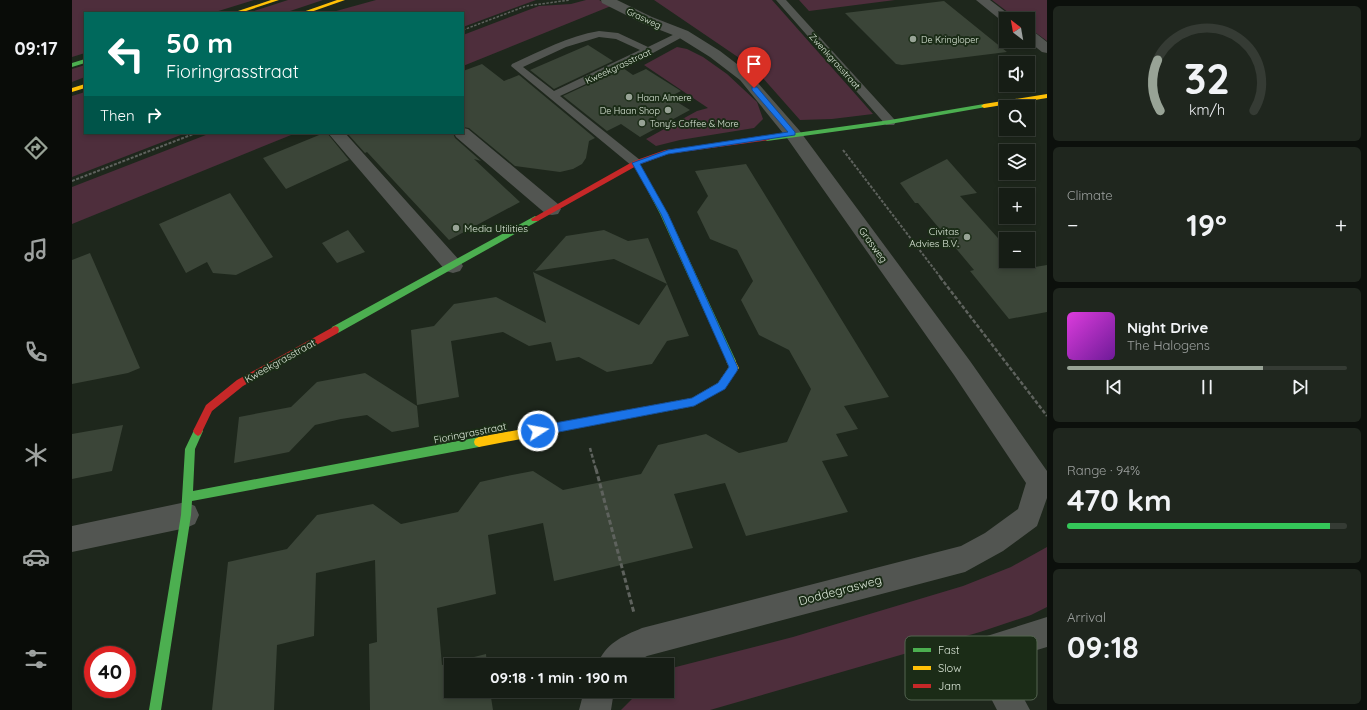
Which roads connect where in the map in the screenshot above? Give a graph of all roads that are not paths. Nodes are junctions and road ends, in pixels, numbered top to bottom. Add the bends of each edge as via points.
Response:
1 (276, 0) edge
2 (342, 0) edge
3 (607, 0) edge
4 (781, 0) edge
5 (982, 0) edge
6 (652, 8) dead end
7 (238, 12) edge
8 (306, 12) edge
9 (999, 12) edge
10 (683, 34) junction
11 (1035, 40) edge
12 (1047, 49) edge
13 (649, 51) junction
14 (84, 61) edge
15 (72, 65) edge
16 (84, 86) edge
17 (72, 90) edge
18 (552, 96) junction
19 (1047, 96) edge
20 (890, 122) junction
21 (337, 134) edge
22 (463, 134) edge
23 (793, 134) junction
24 (636, 163) junction
25 (552, 209) junction
26 (453, 266) junction
27 (1043, 483) edge
28 (186, 506) junction
29 (72, 539) edge
30 (1047, 632) edge
31 (1034, 636) edge
32 (618, 658) edge
33 (598, 698) edge
34 (1008, 700) edge
35 (155, 710) edge
36 (595, 710) edge
37 (1014, 710) edge

1 - 7 main road
2 - 8 main road
3 - 10 street, Grasweg
4 - 20 lane, Zwenkgrasstraat
5 - 9 street
6 - 10 street, Grasweg
10 - 13 lane, Kweekgrasstraat
10 - 23 street, Grasweg via 745,77
11 - 12 street
13 - 18 lane, Kweekgrasstraat
13 - 18 lane via 609,34 591,34 516,66
14 - 15 main road
16 - 17 main road
18 - 24 lane
19 - 20 main road
20 - 23 main road
21 - 26 street
22 - 25 street
23 - 24 main road, Kweekgrasstraat via 668,152
23 - 27 street, Grasweg
24 - 25 main road, Kweekgrasstraat
24 - 28 main road, Fioringrasstraat via 664,214 734,368 721,386 694,402 583,422
25 - 26 main road, Kweekgrasstraat
26 - 28 main road, Kweekgrasstraat via 240,383 209,408 190,449
27 - 32 street, Doddegrasweg via 1028,517 994,542 965,558 642,643
28 - 29 street
28 - 35 main road, Kweekgrasstraat
30 - 31 street
33 - 36 street
34 - 37 street

